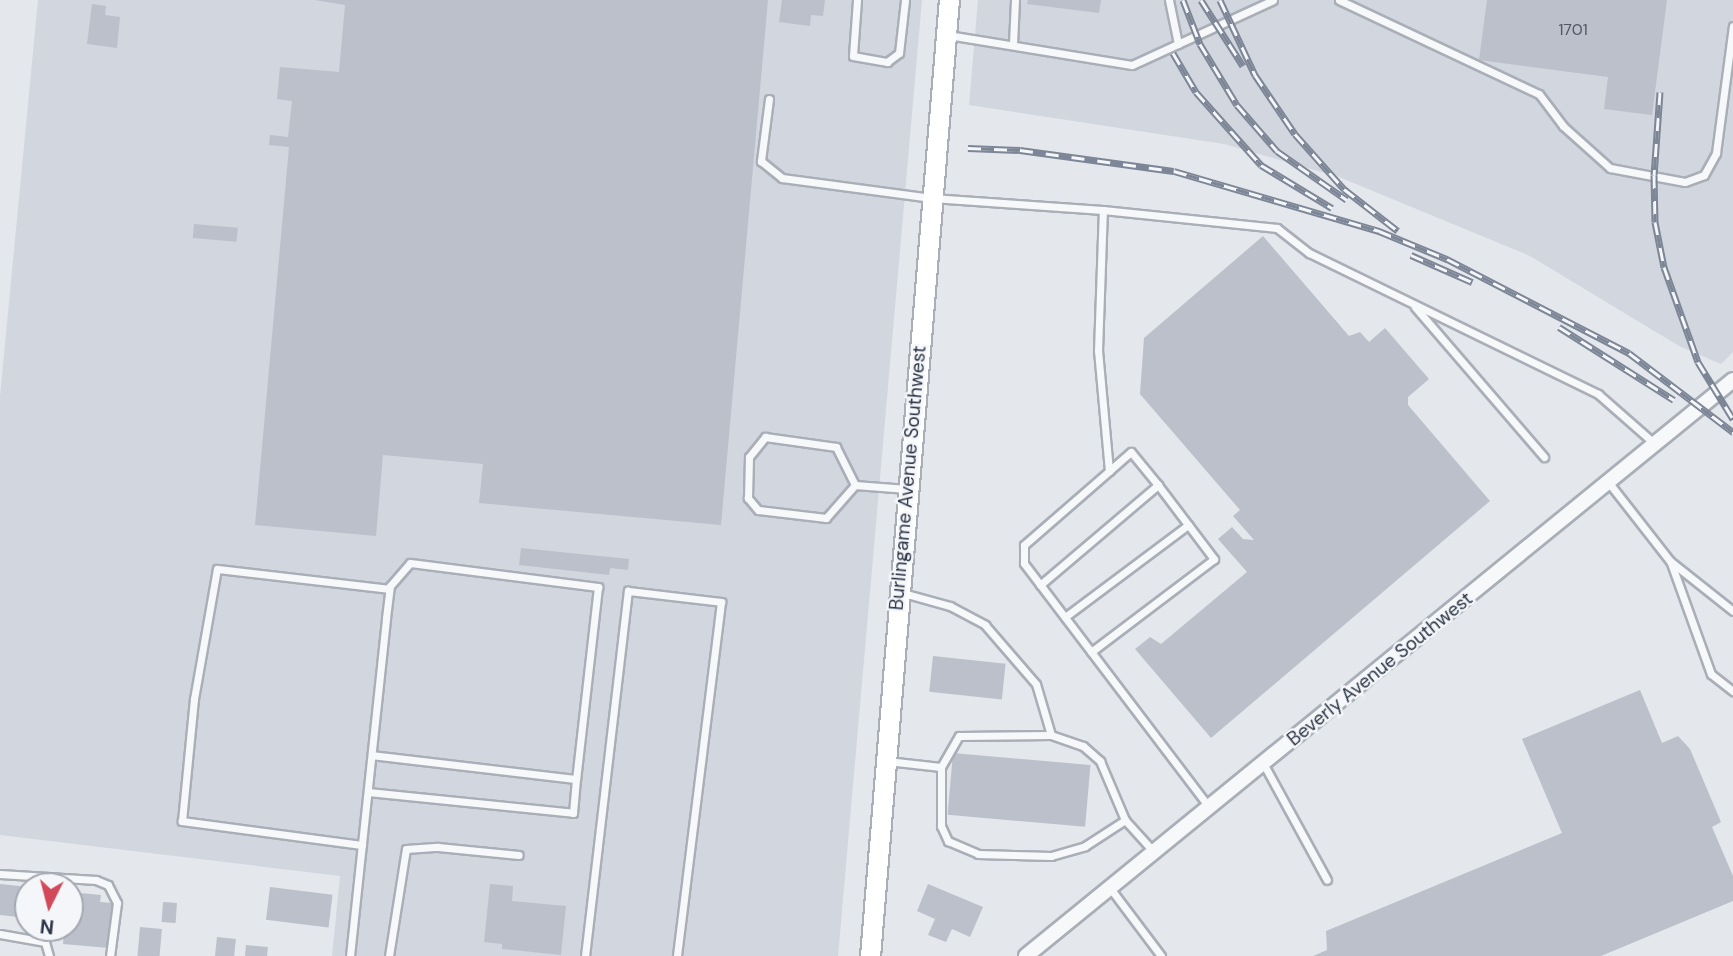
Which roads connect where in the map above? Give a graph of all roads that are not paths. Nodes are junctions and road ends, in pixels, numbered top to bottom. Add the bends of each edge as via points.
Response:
1 (856, 0) edge
2 (905, 0) edge
3 (949, 0) edge
4 (1015, 0) edge
5 (1169, 0) edge
6 (1273, 0) edge
7 (1339, 0) edge
8 (1733, 26) edge
9 (946, 34) junction
10 (1013, 44) junction
11 (1178, 44) junction
12 (769, 99) dead end
13 (932, 198) junction
14 (1102, 210) junction
15 (1413, 304) junction
16 (1733, 380) edge
17 (1656, 445) junction
18 (1544, 457) dead end
19 (1110, 471) junction
20 (1609, 483) junction
21 (855, 485) junction
22 (1158, 485) junction
23 (907, 489) junction
24 (1188, 525) junction
25 (1670, 561) junction
26 (1040, 585) junction
27 (389, 589) junction
28 (898, 592) junction
29 (1733, 611) edge
30 (1065, 617) junction
31 (1091, 652) junction
32 (1733, 691) edge
33 (1051, 735) junction
34 (372, 755) junction
35 (886, 760) junction
36 (1263, 763) junction
37 (941, 768) junction
38 (576, 779) junction
39 (368, 792) junction
40 (1209, 807) junction
41 (1125, 820) junction
42 (362, 845) junction
43 (1154, 852) junction
44 (519, 855) dead end
45 (0, 874) edge
46 (1327, 880) dead end
47 (1110, 888) junction
48 (0, 934) edge
49 (868, 954) edge
50 (49, 956) edge
51 (110, 956) edge
52 (351, 956) edge
53 (389, 956) edge
54 (585, 956) edge
55 (677, 956) edge
56 (1026, 956) edge
57 (1161, 956) edge

1 - 2 lane via 853,56 887,62 899,53
3 - 9 street, Burlingame Avenue Southwest
4 - 10 lane
5 - 11 lane
6 - 11 lane
7 - 8 lane via 1539,94 1563,126 1610,168 1685,182 1704,175 1716,153
9 - 10 lane
9 - 13 street, Burlingame Avenue Southwest
10 - 11 lane via 1132,65
12 - 13 lane via 761,160 782,178
13 - 14 lane
13 - 23 street, Burlingame Avenue Southwest
14 - 15 lane via 1277,228 1309,253
14 - 19 lane via 1098,351
15 - 17 lane via 1598,394
15 - 18 lane
16 - 17 street, Beverly Avenue Southwest
17 - 20 street, Beverly Avenue Southwest
19 - 22 lane via 1131,452
19 - 26 lane via 1024,545 1024,563
20 - 25 lane
20 - 36 street, Beverly Avenue Southwest
21 - 21 lane via 836,447 765,437 749,457 748,498 758,510 826,518
21 - 23 lane
22 - 24 lane
22 - 26 lane
23 - 28 street, Burlingame Avenue Southwest
24 - 30 lane
24 - 31 lane via 1214,559
25 - 29 lane
25 - 32 lane via 1711,674
26 - 30 lane
27 - 34 lane
27 - 38 lane via 410,564 598,587
27 - 42 lane via 216,569 194,699 182,821
28 - 33 lane via 950,606 985,625 1036,684
28 - 35 street, Burlingame Avenue Southwest
30 - 31 lane
31 - 40 lane
33 - 37 lane via 959,736
33 - 41 lane via 1083,746 1100,761
34 - 38 lane
34 - 39 lane
35 - 37 lane
35 - 49 street, Burlingame Avenue Southwest
36 - 40 street, Beverly Avenue Southwest
36 - 46 lane
37 - 41 lane via 941,825 948,841 978,853 1051,856 1085,846
38 - 39 lane via 572,813
39 - 42 lane
40 - 43 street, Beverly Avenue Southwest
41 - 43 lane
42 - 52 lane
43 - 47 street, Beverly Avenue Southwest
44 - 53 lane via 438,847 406,849
45 - 51 lane via 96,880 108,885 117,903
47 - 56 street, Beverly Avenue Southwest
47 - 57 lane
48 - 50 lane via 46,942
54 - 55 lane via 628,591 722,602

